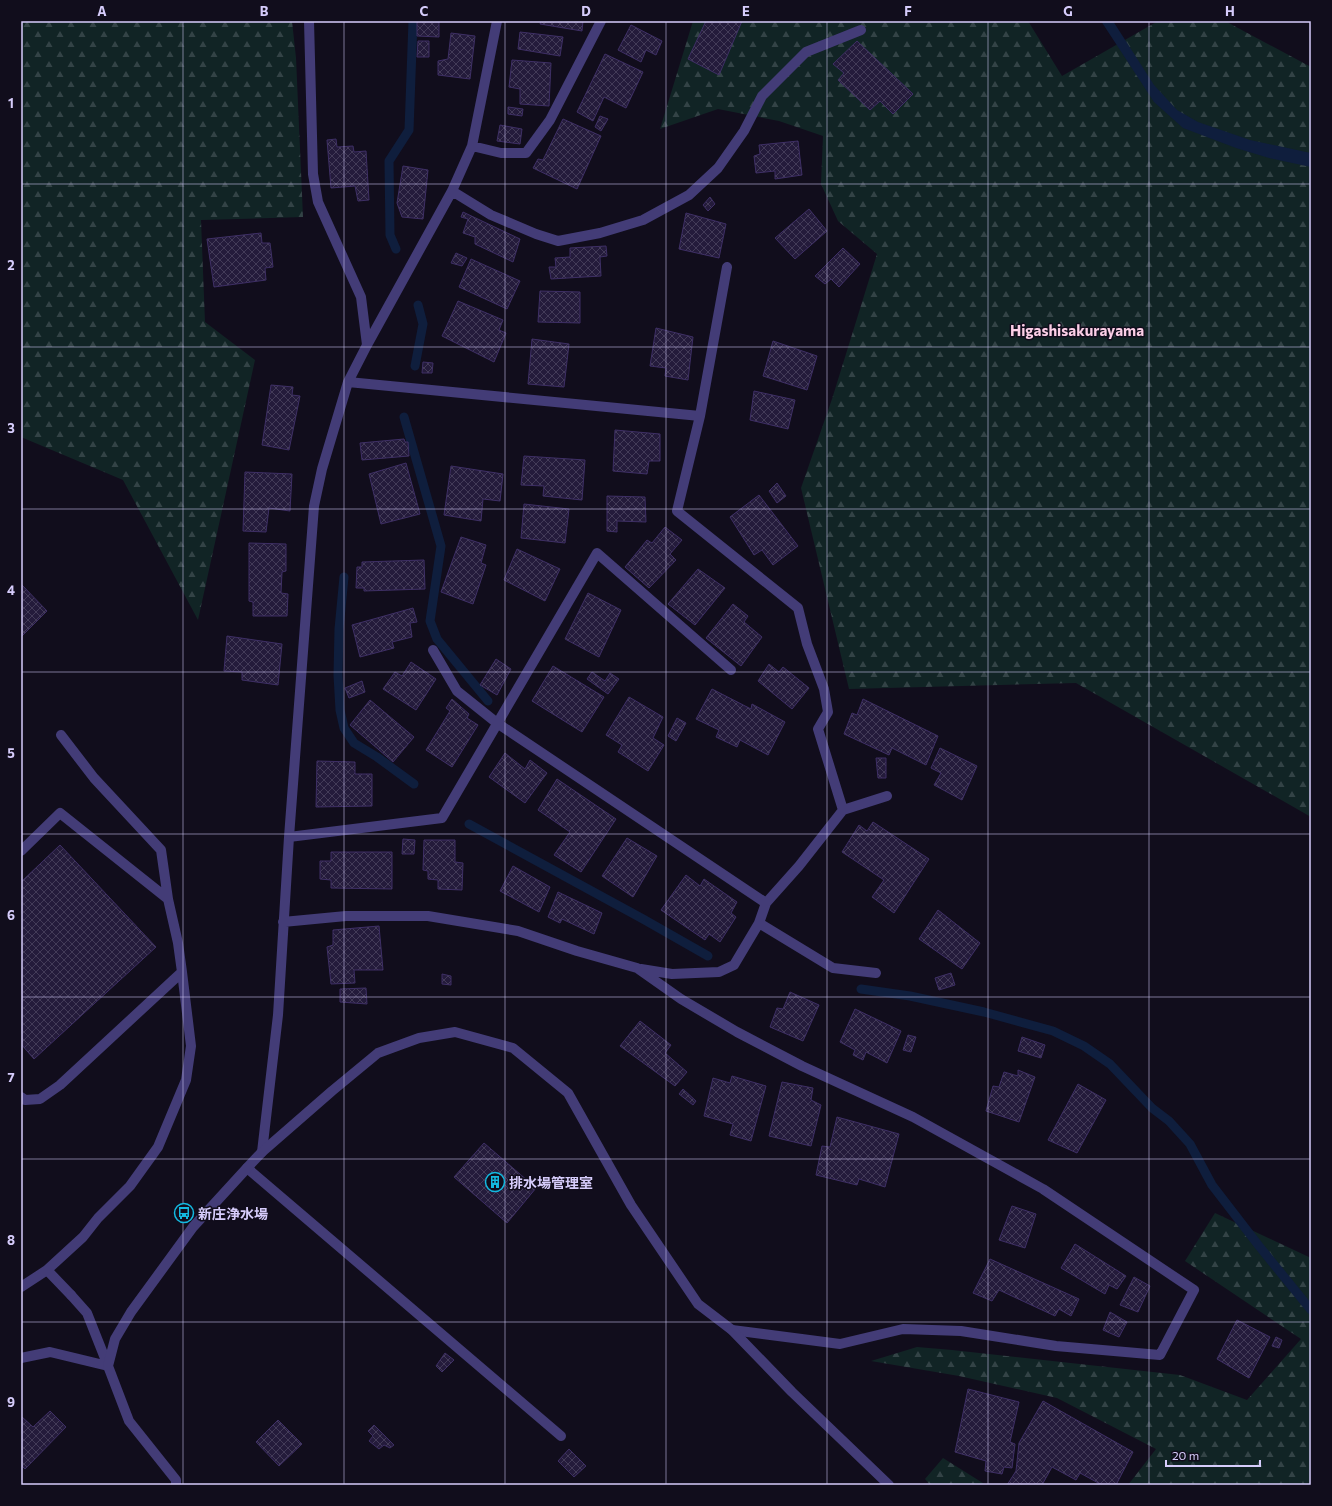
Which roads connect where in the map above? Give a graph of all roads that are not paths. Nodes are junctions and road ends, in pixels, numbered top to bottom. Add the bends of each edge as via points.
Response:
1 (309, 21) edge
2 (497, 21) edge
3 (600, 21) edge
4 (861, 30) dead end
5 (472, 146) junction
6 (452, 191) junction
7 (727, 267) dead end
8 (366, 345) junction
9 (348, 382) junction
10 (700, 416) junction
11 (433, 650) dead end
12 (731, 670) dead end
13 (497, 723) junction
14 (61, 735) dead end
15 (887, 796) dead end
16 (843, 810) junction
17 (289, 837) junction
18 (21, 850) edge
19 (168, 899) junction
20 (766, 903) junction
21 (283, 922) junction
22 (759, 923) junction
23 (637, 968) junction
24 (182, 972) junction
25 (876, 973) dead end
26 (21, 1097) edge
27 (262, 1152) junction
28 (247, 1168) junction
29 (47, 1270) junction
30 (21, 1287) edge
31 (732, 1330) junction
32 (21, 1358) edge
33 (108, 1366) junction
34 (562, 1436) dead end
35 (176, 1485) edge
36 (889, 1485) edge

1 - 8 street via 313,174 318,202 361,297
2 - 5 street
3 - 5 street via 550,120 526,153 501,153
4 - 6 street via 806,52 762,96 744,132 718,168 689,195 643,220 600,233 558,241 491,215
5 - 6 street
6 - 8 street
7 - 10 street
8 - 9 street
9 - 10 street
9 - 17 street via 322,469 314,506
10 - 16 street via 677,511 798,608 806,644 824,689 828,712 818,729
11 - 13 street via 457,691
12 - 13 street via 597,553
13 - 17 street via 442,818
13 - 20 street
14 - 19 street via 94,778 161,850
15 - 16 street
16 - 20 street
17 - 21 street
18 - 19 street via 60,813
19 - 24 street
20 - 22 street
21 - 23 street via 346,916 428,916 518,931
21 - 27 street via 278,1015
22 - 23 street via 734,965 719,972 672,974
22 - 25 street via 833,968
23 - 31 street via 737,1032 802,1066 914,1117 1043,1189 1194,1290 1160,1355 1056,1346 961,1331 903,1329 840,1344
24 - 26 street via 60,1085 40,1099 25,1100
24 - 29 street via 191,1046 186,1080 158,1147 130,1186 83,1237
27 - 28 street
27 - 31 street via 378,1053 419,1038 455,1032 513,1048 568,1093 631,1205 698,1304
28 - 33 street via 193,1227 131,1312 115,1339
28 - 34 street
29 - 30 street
29 - 33 street via 87,1313
31 - 36 street
32 - 33 street via 50,1352
33 - 35 street via 129,1421 176,1480

